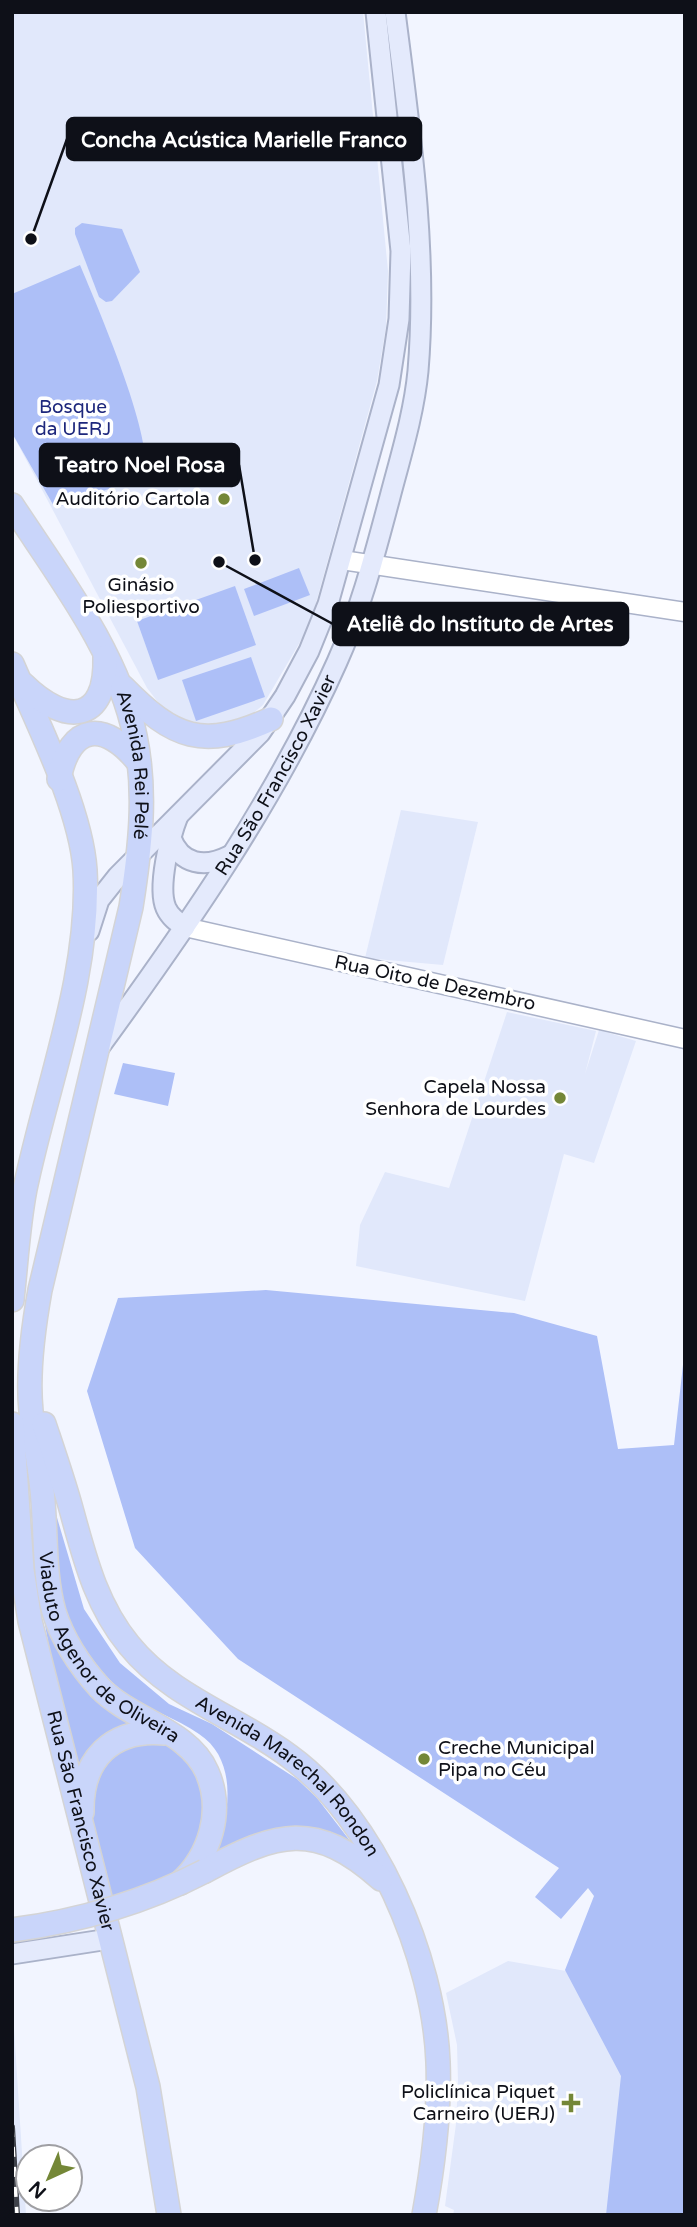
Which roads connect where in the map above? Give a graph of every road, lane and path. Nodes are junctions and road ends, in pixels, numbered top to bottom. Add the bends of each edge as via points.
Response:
1 (376, 12) edge
2 (395, 12) edge
3 (12, 505) edge
4 (342, 560) junction
5 (373, 566) junction
6 (685, 612) edge
7 (105, 655) junction
8 (16, 672) edge
9 (118, 681) junction
10 (271, 719) junction
11 (139, 763) junction
12 (60, 779) junction
13 (180, 811) junction
14 (171, 838) junction
15 (140, 851) junction
16 (229, 856) junction
17 (185, 927) junction
18 (76, 974) junction
19 (685, 1039) edge
20 (97, 1050) junction
21 (12, 1300) edge
22 (32, 1380) junction
23 (12, 1423) edge
24 (168, 1734) junction
25 (83, 1835) junction
26 (391, 1888) junction
27 (12, 1933) edge
28 (109, 1939) junction
29 (12, 1954) edge
30 (169, 2215) edge
31 (424, 2215) edge

1 - 4 main road, Rua São Francisco Xavier via 401,251 399,319 389,385
2 - 5 main road, Rua São Francisco Xavier via 422,295 410,422
3 - 7 main road, Avenida Rei Pelé
4 - 5 street
4 - 10 main road, Rua São Francisco Xavier via 316,636
5 - 6 street
5 - 16 main road, Rua São Francisco Xavier via 338,661 312,714 278,780
7 - 8 main road via 103,686 97,699 81,711 58,711
7 - 9 main road, Avenida Rei Pelé
8 - 12 main road
9 - 10 main road via 162,723 191,736 227,736
9 - 11 main road, Avenida Rei Pelé
10 - 13 main road, Rua São Francisco Xavier
11 - 12 main road via 117,739 107,734 89,735 67,754
11 - 15 main road, Avenida Rei Pelé
12 - 18 main road via 85,870
13 - 14 main road
13 - 15 main road, Rua São Francisco Xavier
14 - 16 main road via 175,849 198,863
14 - 17 main road via 164,900 170,914
15 - 18 main road, Rua São Francisco Xavier via 99,900
15 - 20 main road, Avenida Rei Pelé
16 - 17 main road, Rua São Francisco Xavier
17 - 19 street, Rua Oito de Dezembro
17 - 20 main road, Rua São Francisco Xavier
18 - 21 main road, Rua São Francisco Xavier via 24,1191
20 - 22 main road, Rua São Francisco Xavier via 40,1290
22 - 24 main road, Viaduto Agenor de Oliveira via 31,1412 49,1589 63,1634 103,1691
22 - 26 main road, Avenida Marechal Rondon via 92,1585 110,1621 149,1668 170,1685 289,1755 328,1789 358,1825
23 - 25 main road, Rua São Francisco Xavier via 30,1621
24 - 25 main road via 132,1734 97,1756 85,1784
24 - 27 main road, Viaduto Agenor de Oliveira, bridge via 186,1745 206,1770 212,1786 213,1825 201,1858 187,1876 144,1903 71,1925
25 - 28 main road, Rua São Francisco Xavier
26 - 27 main road, Viaduto Agenor de Oliveira, bridge via 362,1862 323,1842 282,1837 258,1843 159,1895 66,1923
26 - 31 main road, Avenida Marechal Rondon via 421,1968 433,2013 438,2062
28 - 29 main road
28 - 30 main road, Rua São Francisco Xavier via 148,2087

